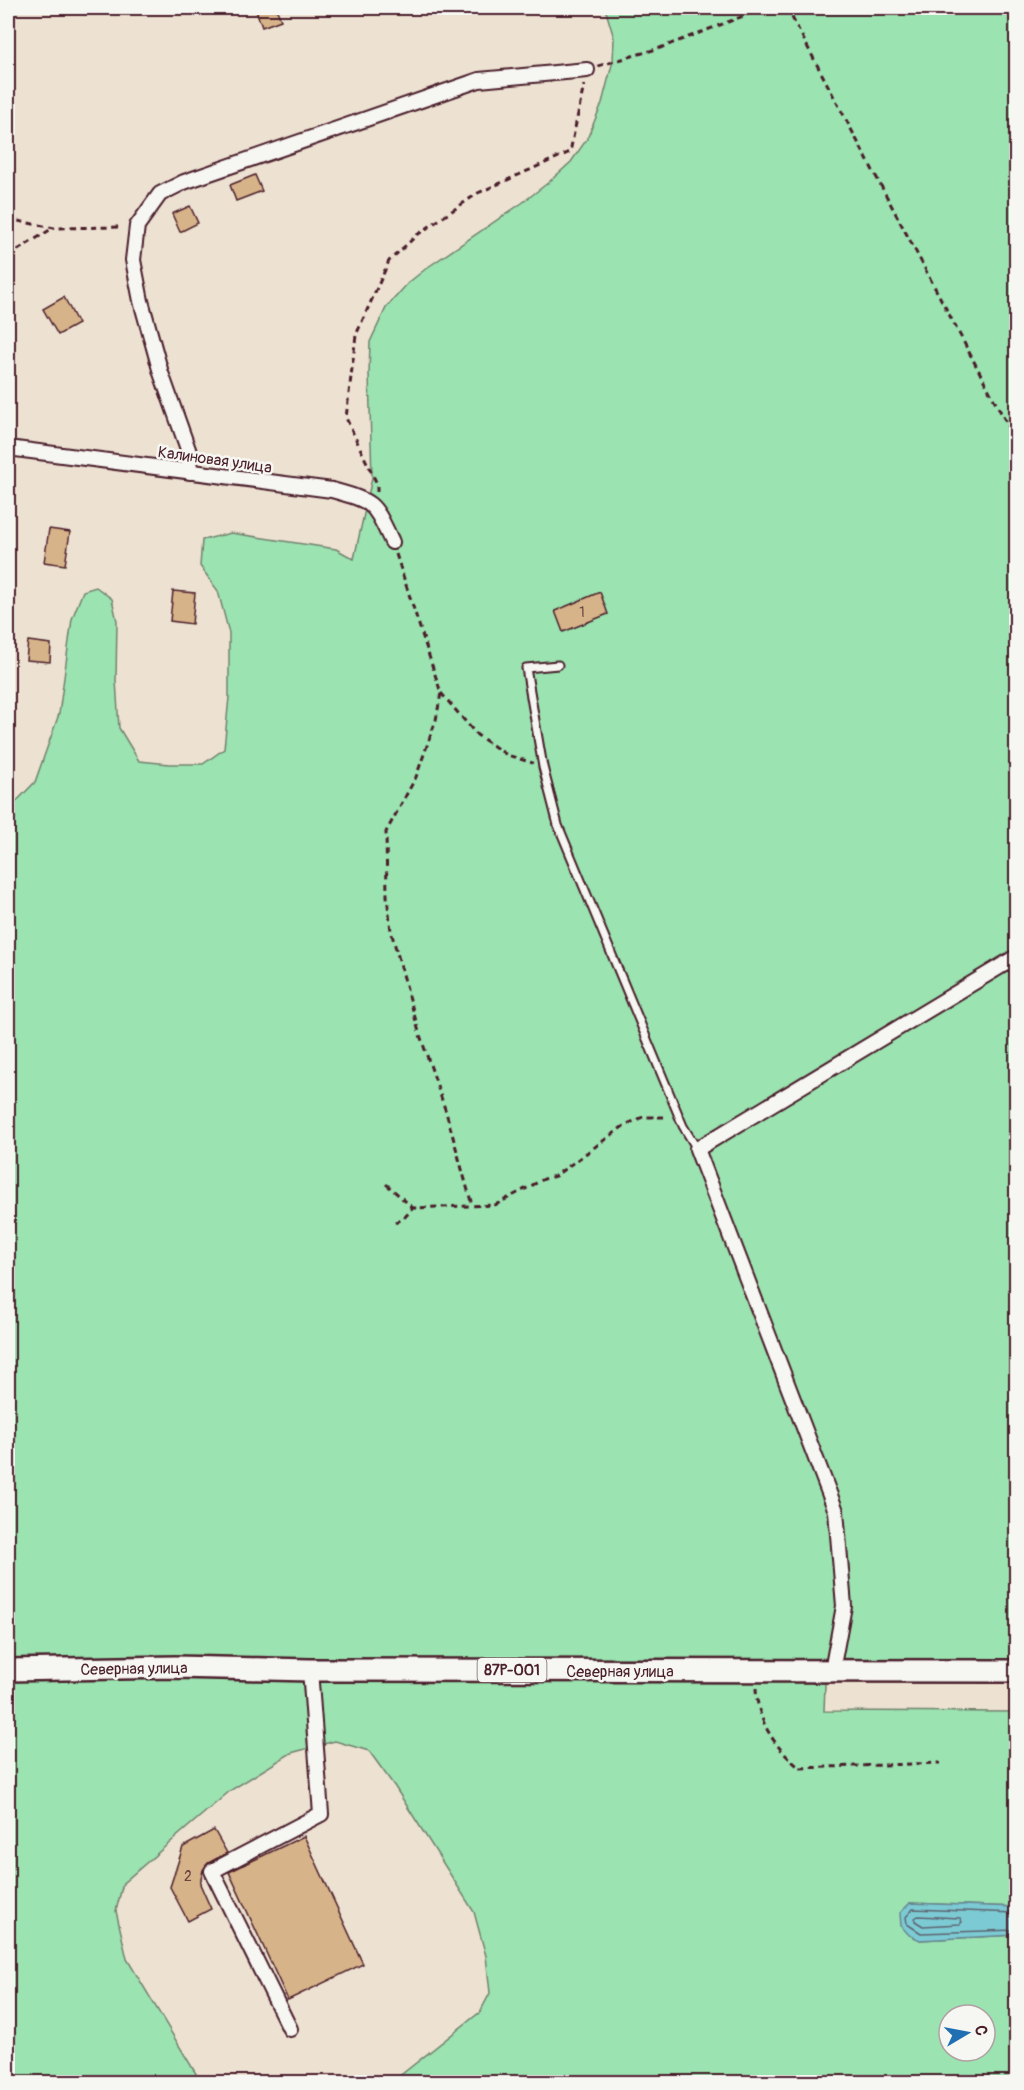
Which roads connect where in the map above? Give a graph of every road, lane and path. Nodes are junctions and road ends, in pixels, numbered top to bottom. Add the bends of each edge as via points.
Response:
1 (758, 8) edge
2 (787, 8) edge
3 (587, 70) junction
4 (8, 219) edge
5 (137, 226) junction
6 (54, 228) junction
7 (8, 254) edge
8 (1017, 441) edge
9 (8, 448) edge
10 (190, 472) junction
11 (378, 512) junction
12 (392, 542) joint
13 (558, 665) dead end
14 (441, 693) junction
15 (518, 758) dead end
16 (1017, 957) edge
17 (680, 1116) junction
18 (697, 1149) junction
19 (386, 1184) dead end
20 (472, 1206) junction
21 (413, 1208) junction
22 (395, 1223) dead end
23 (8, 1670) edge
24 (310, 1670) junction
25 (755, 1671) junction
26 (832, 1671) junction
27 (1017, 1671) edge
28 (940, 1763) dead end
29 (290, 2029) dead end

1 - 3 path via 660,48
2 - 8 path
3 - 5 street via 479,80 206,174 160,194
3 - 11 path via 570,152 478,193 417,235 389,261 356,335 346,418 377,484
4 - 6 path
5 - 6 path
5 - 10 street via 133,260 141,301 189,452
6 - 7 path
9 - 10 street, Калиновая улица
10 - 11 street, Калиновая улица via 332,489 366,500
11 - 12 street
12 - 14 path
13 - 17 lane via 526,668 543,767 558,825
14 - 15 path via 477,735
14 - 20 path via 416,777 386,832 387,896 391,931
16 - 18 street
17 - 18 lane
17 - 20 path via 644,1117 625,1125 555,1176 495,1205
18 - 26 street via 836,1511 844,1606
19 - 21 path
20 - 21 path
21 - 22 path
23 - 24 main road, Северная улица / 87Р-001
24 - 25 main road, Северная улица / 87Р-001
24 - 29 street via 321,1814 212,1871
25 - 26 main road, Северная улица / 87Р-001
25 - 28 path via 757,1705 767,1729 783,1755 800,1768
26 - 27 main road, Северная улица / 87Р-001

